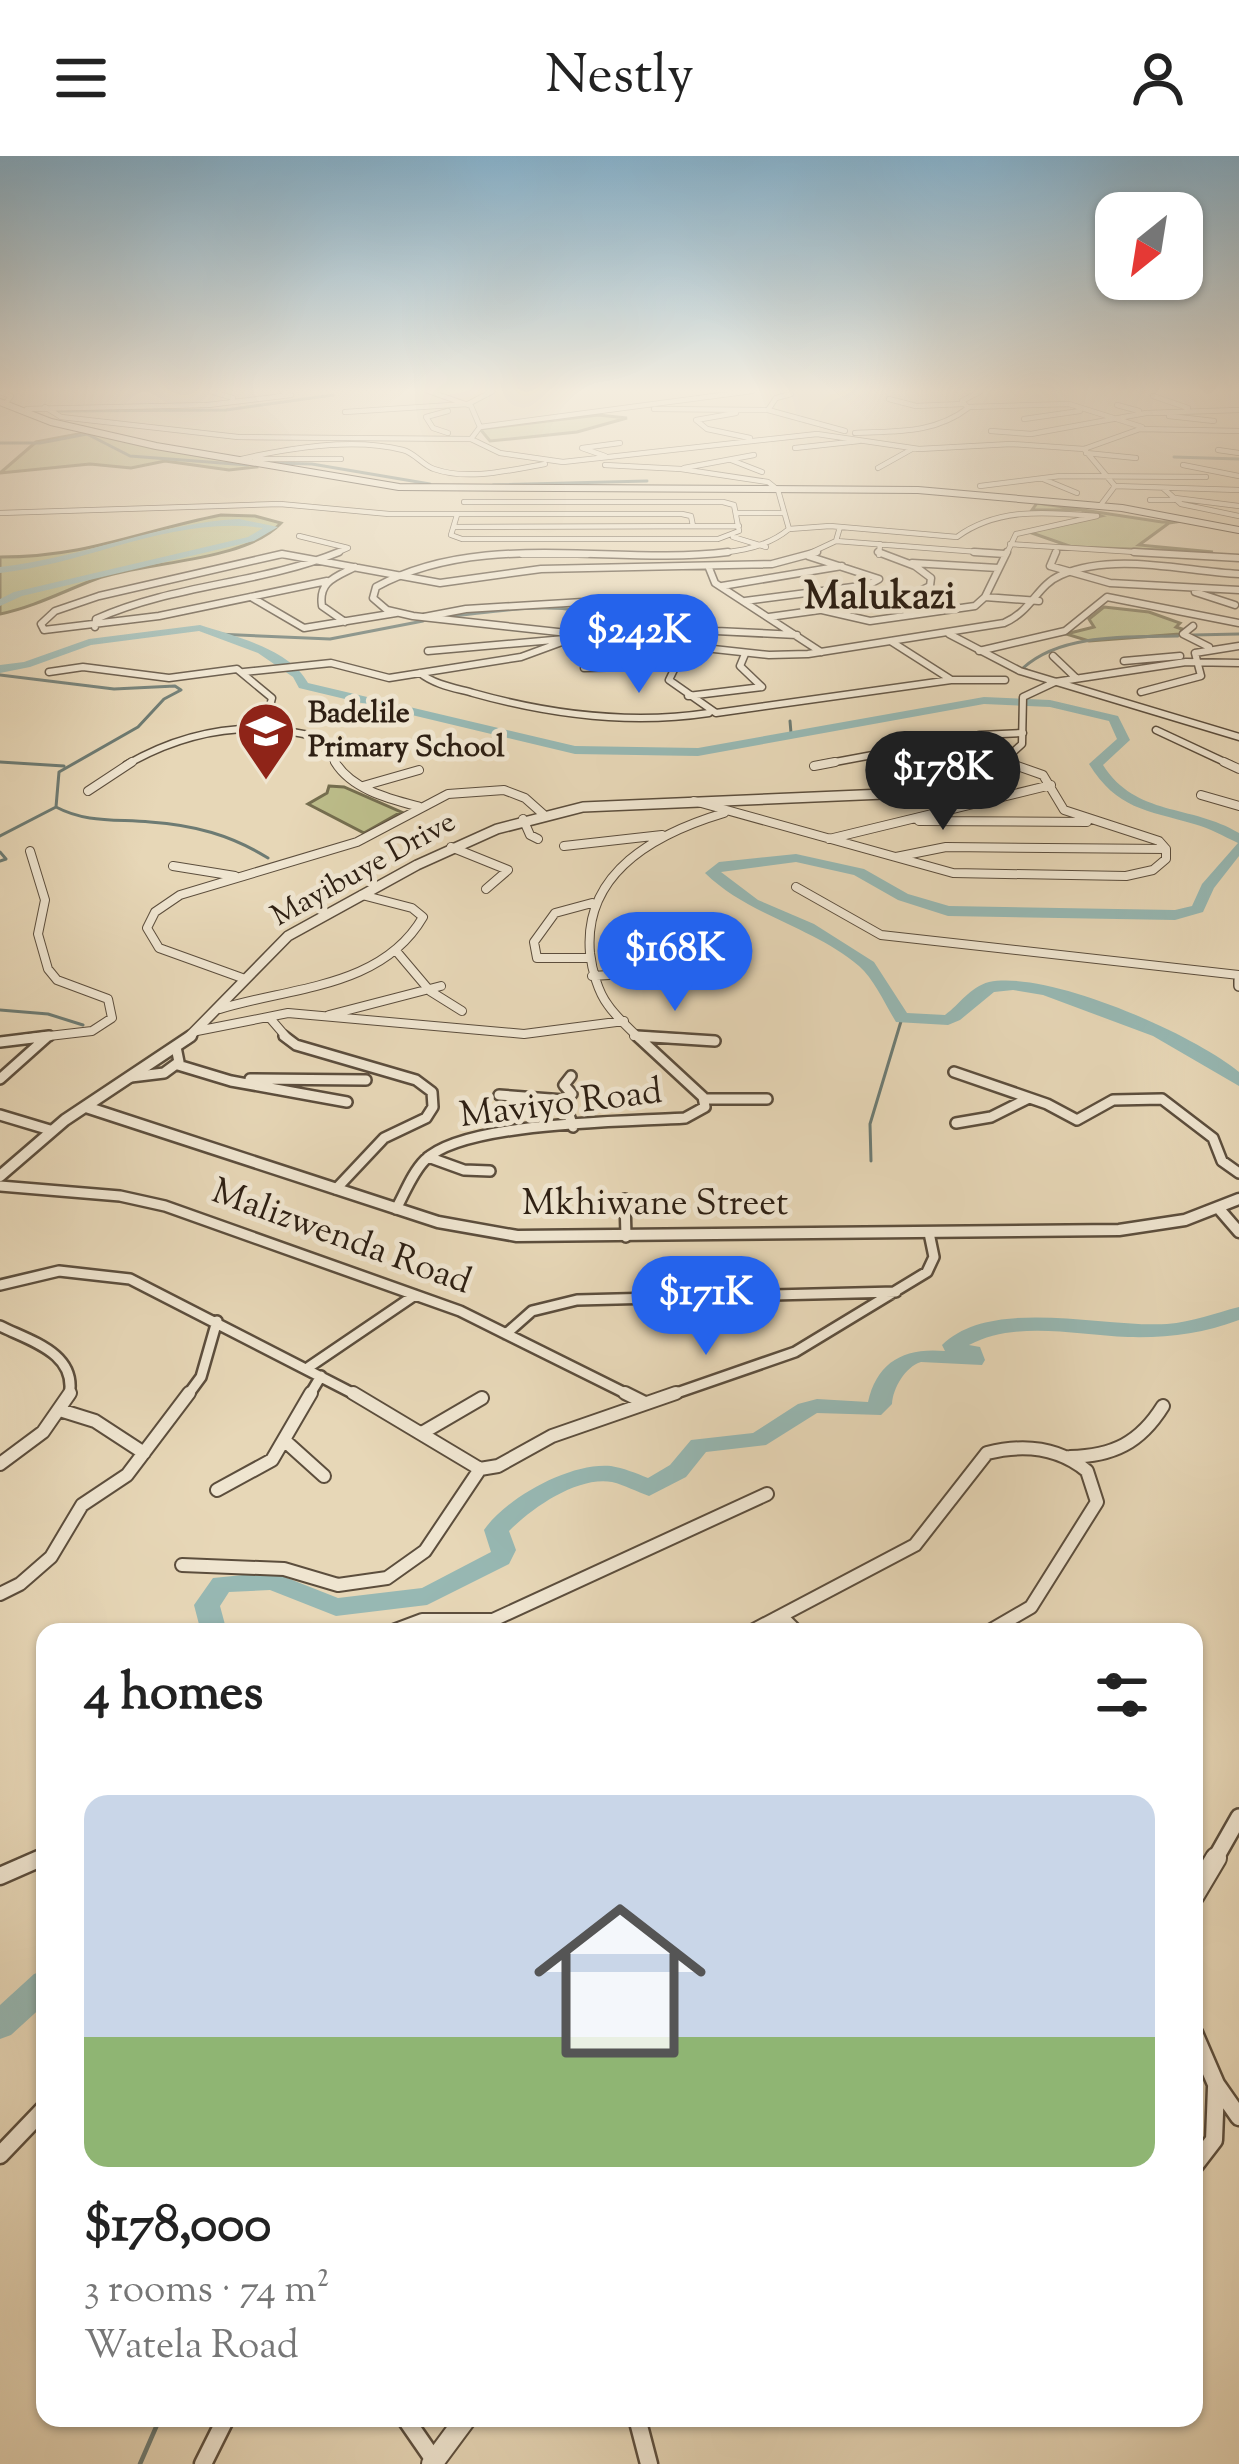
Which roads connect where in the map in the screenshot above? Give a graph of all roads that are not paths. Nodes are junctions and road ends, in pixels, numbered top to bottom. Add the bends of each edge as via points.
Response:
1 (780, 499) edge
2 (1017, 499) edge
3 (1105, 499) edge
4 (1173, 499) junction
5 (1150, 500) dead end
6 (464, 502) dead end
7 (573, 502) junction
8 (1100, 506) junction
9 (1239, 510) edge
10 (0, 513) edge
11 (736, 513) junction
12 (784, 513) junction
13 (573, 514) junction
14 (458, 515) junction
15 (693, 526) junction
16 (739, 526) junction
17 (454, 527) junction
18 (840, 527) junction
19 (789, 529) junction
20 (1239, 530) edge
21 (299, 536) dead end
22 (730, 536) junction
23 (609, 539) junction
24 (836, 541) junction
25 (880, 544) junction
26 (1010, 544) junction
27 (766, 547) junction
28 (1058, 548) junction
29 (609, 553) junction
30 (658, 553) junction
31 (1005, 554) junction
32 (808, 556) junction
33 (322, 558) junction
34 (1239, 558) edge
35 (908, 563) junction
36 (844, 566) junction
37 (356, 567) junction
38 (541, 568) junction
39 (660, 568) junction
40 (709, 568) junction
41 (998, 568) junction
42 (1065, 574) junction
43 (1239, 574) edge
44 (396, 576) junction
45 (541, 579) dead end
46 (327, 581) junction
47 (722, 586) junction
48 (1180, 586) junction
49 (1239, 590) edge
50 (544, 594) dead end
51 (985, 596) junction
52 (251, 597) junction
53 (610, 599) junction
54 (1039, 601) junction
55 (745, 602) junction
56 (543, 604) junction
57 (1235, 604) dead end
58 (202, 607) junction
59 (822, 610) junction
60 (396, 613) junction
61 (424, 617) junction
62 (770, 617) junction
63 (218, 621) dead end
64 (345, 622) junction
65 (1239, 623) edge
66 (95, 626) junction
67 (1193, 626) dead end
68 (949, 634) junction
69 (797, 635) junction
70 (580, 637) junction
71 (892, 642) junction
72 (650, 644) junction
73 (1239, 646) edge
74 (685, 647) junction
75 (1212, 649) junction
76 (428, 651) dead end
77 (979, 651) junction
78 (821, 652) junction
79 (745, 654) junction
80 (1053, 656) dead end
81 (1194, 658) junction
82 (1124, 661) dead end
83 (1239, 663) edge
84 (675, 666) junction
85 (584, 668) dead end
86 (49, 672) dead end
87 (244, 672) junction
88 (420, 673) junction
89 (1076, 678) junction
90 (951, 680) junction
91 (1005, 680) dead end
92 (1055, 682) junction
93 (1141, 692) dead end
94 (686, 696) junction
95 (716, 713) junction
96 (265, 726) junction
97 (1156, 730) dead end
98 (1024, 733) junction
99 (1239, 737) edge
100 (1006, 762) junction
101 (814, 766) dead end
102 (1239, 769) edge
103 (419, 770) dead end
104 (1051, 785) junction
105 (363, 786) junction
106 (88, 790) dead end
107 (1201, 795) dead end
108 (694, 801) junction
109 (1239, 806) edge
110 (420, 807) junction
111 (724, 813) junction
112 (544, 814) junction
113 (523, 819) junction
114 (904, 820) junction
115 (1104, 822) junction
116 (664, 835) junction
117 (538, 839) dead end
118 (826, 840) junction
119 (448, 846) junction
120 (564, 846) dead end
121 (1166, 849) junction
122 (30, 851) dead end
123 (893, 858) junction
124 (173, 866) dead end
125 (238, 877) junction
126 (796, 887) dead end
127 (486, 889) dead end
128 (362, 895) junction
129 (592, 903) junction
130 (397, 952) junction
131 (590, 958) junction
132 (678, 971) dead end
133 (592, 976) junction
134 (1239, 978) edge
135 (245, 980) junction
136 (441, 986) dead end
137 (430, 991) junction
138 (220, 1009) junction
139 (462, 1010) dead end
140 (326, 1016) junction
141 (269, 1017) junction
142 (624, 1021) junction
143 (197, 1031) junction
144 (47, 1036) junction
145 (634, 1036) junction
146 (715, 1041) dead end
147 (0, 1042) edge
148 (176, 1047) junction
149 (178, 1065) junction
150 (954, 1072) dead end
151 (131, 1076) junction
152 (572, 1076) dead end
153 (0, 1079) edge
154 (366, 1080) dead end
155 (242, 1083) junction
156 (499, 1095) dead end
157 (1029, 1098) junction
158 (705, 1099) junction
159 (767, 1099) dead end
160 (564, 1100) junction
161 (346, 1102) dead end
162 (86, 1106) junction
163 (0, 1115) edge
164 (956, 1123) dead end
165 (573, 1127) junction
166 (50, 1130) junction
167 (428, 1156) junction
168 (490, 1171) dead end
169 (1239, 1173) edge
170 (0, 1175) edge
171 (0, 1186) edge
172 (336, 1189) junction
173 (625, 1199) dead end
174 (1239, 1199) edge
175 (396, 1209) junction
176 (1220, 1210) junction
177 (1239, 1232) edge
178 (929, 1233) junction
179 (626, 1237) junction
180 (0, 1286) edge
181 (899, 1292) junction
182 (416, 1294) junction
183 (217, 1322) junction
184 (2, 1332) edge
185 (506, 1334) junction
186 (309, 1367) junction
187 (321, 1376) junction
188 (482, 1398) dead end
189 (645, 1403) junction
190 (1163, 1406) dead end
191 (63, 1411) junction
192 (422, 1433) junction
193 (284, 1440) junction
194 (1067, 1457) junction
195 (140, 1458) junction
196 (0, 1464) edge
197 (480, 1469) junction
198 (323, 1476) dead end
199 (217, 1490) dead end
200 (767, 1494) dead end
201 (182, 1565) dead end
202 (0, 1594) edge
203 (781, 1616) junction
204 (414, 1623) edge
205 (767, 1623) edge
206 (788, 1623) edge
207 (1003, 1623) edge
208 (1239, 1816) edge
209 (36, 1860) edge
210 (0, 1876) edge
211 (1203, 1879) edge
212 (1203, 2054) edge
213 (1216, 2084) junction
214 (1239, 2116) edge
215 (36, 2118) edge
216 (0, 2156) edge
217 (1203, 2156) edge
218 (222, 2427) edge
219 (411, 2427) edge
220 (459, 2427) edge
221 (639, 2427) edge
222 (433, 2462) edge
223 (203, 2464) edge
224 (649, 2464) edge

1 - 12 street
2 - 8 main road
3 - 8 street
4 - 5 street
4 - 9 street
4 - 9 street via 1220,513
6 - 7 street
7 - 11 street via 723,502
7 - 13 street
8 - 20 main road
10 - 14 street via 290,505
11 - 12 street
11 - 16 street
12 - 19 street
13 - 14 street
13 - 15 street via 682,514
14 - 17 street
15 - 16 street
15 - 17 street
16 - 22 street
17 - 23 street via 452,536 462,539
18 - 19 street
18 - 24 street
18 - 26 street via 957,537 979,521 1040,511 1097,515 1019,532
19 - 27 street
21 - 33 street via 347,547
22 - 23 street
22 - 27 street
23 - 29 street
24 - 25 street
24 - 32 street
25 - 31 street
25 - 35 street via 877,554
26 - 28 street
26 - 31 street
27 - 30 street
28 - 34 street
28 - 42 street via 1050,566
29 - 30 street
29 - 44 street via 518,555
30 - 39 street
31 - 41 street
32 - 36 street
32 - 40 street
33 - 37 street
33 - 66 street via 131,606
33 - 66 street via 277,554 99,596 46,616 42,629
35 - 41 street
35 - 59 street via 931,578 930,586
36 - 47 street
36 - 55 street via 879,579
37 - 44 street
37 - 46 street
38 - 39 street
38 - 44 street via 431,587
38 - 45 street
39 - 40 street
40 - 47 street
41 - 51 street
42 - 43 street via 1116,567
42 - 48 street
42 - 54 street via 1046,584
44 - 60 street via 372,595
46 - 52 street
46 - 64 street via 322,606
47 - 55 street
48 - 49 street
48 - 57 street
50 - 56 street
51 - 54 street
51 - 59 street via 971,607 878,621
52 - 58 street
52 - 64 street via 300,627
53 - 56 street
53 - 69 street via 663,605 716,631
53 - 72 street via 648,628
54 - 68 street via 1015,620
55 - 62 street
56 - 61 street
58 - 63 street
58 - 66 street
59 - 62 street
60 - 61 street
60 - 64 street
61 - 70 street
62 - 69 street
65 - 77 street via 1107,597 1065,631
67 - 75 street via 1185,636
68 - 71 street
68 - 77 street
69 - 78 street
70 - 72 street
70 - 76 street
70 - 88 street via 541,652
71 - 78 street
71 - 90 street
72 - 74 street
73 - 75 street
74 - 79 street
74 - 84 street
75 - 81 street
77 - 92 street
78 - 79 street
79 - 94 street via 740,666 762,687
80 - 89 street
81 - 82 street
81 - 83 street
81 - 89 street
81 - 93 street via 1201,676
84 - 85 street
84 - 94 street via 669,680
86 - 87 street
87 - 88 street via 306,663 348,664 378,678
87 - 96 street via 274,703
88 - 95 street via 609,719
89 - 92 street
90 - 91 street
90 - 95 street
92 - 98 street via 1023,697
92 - 99 street
94 - 95 street
96 - 105 street via 320,738 338,769
96 - 106 street via 186,739
97 - 102 street
98 - 100 street
98 - 101 street
100 - 104 street
100 - 108 street, Mayibuye Drive via 916,791
103 - 105 street
104 - 114 street
104 - 115 street via 1064,810
105 - 110 street
107 - 109 street
108 - 111 street
108 - 112 street, Mayibuye Drive
110 - 112 street via 456,791 496,789
110 - 125 street via 357,842
111 - 116 street
111 - 118 street
112 - 113 street, Mayibuye Drive
113 - 117 street
113 - 119 street, Mayibuye Drive
114 - 115 street
114 - 118 street
115 - 121 street
116 - 120 street
116 - 129 street via 615,871
118 - 123 street
119 - 127 street via 508,870
119 - 128 street, Mayibuye Drive
121 - 123 street via 946,848
121 - 123 street via 1162,864 1126,876 961,875
122 - 144 street via 45,900 38,934 48,969 108,999 113,1011 101,1028
124 - 125 street
125 - 135 street via 167,902 147,928 159,948
126 - 134 street via 878,934
128 - 130 street via 424,917
128 - 135 street, Mayibuye Drive via 279,944
129 - 131 street, Maviyo Road
129 - 131 street via 555,913 534,942 538,958
130 - 137 street
130 - 138 street via 361,974
131 - 133 street, Maviyo Road
132 - 133 street
133 - 142 street, Maviyo Road
135 - 138 street, Mayibuye Drive
136 - 137 street
137 - 139 street
137 - 140 street
138 - 143 street, Mayibuye Drive
140 - 141 street
140 - 142 street via 524,1034
141 - 143 street
141 - 172 street via 292,1044 416,1079 432,1092 426,1118 384,1138
142 - 145 street, Maviyo Road
143 - 148 street, Mayibuye Drive
144 - 147 street
144 - 153 street
145 - 146 street
145 - 158 street, Maviyo Road
148 - 149 street
148 - 151 street, Mayibuye Drive
149 - 151 street
149 - 155 street
150 - 157 street
151 - 162 street, Mayibuye Drive
152 - 160 street
154 - 155 street
155 - 161 street
156 - 160 street
157 - 164 street
157 - 169 street via 1077,1120 1114,1100 1162,1100 1213,1138 1222,1161
158 - 159 street
158 - 165 street, Maviyo Road via 686,1118
160 - 165 street
162 - 166 street, Mayibuye Drive
162 - 172 street, Mkhiwane Street
163 - 166 street
165 - 167 street, Maviyo Road via 466,1139
166 - 170 street, Mayibuye Drive
167 - 168 street
167 - 175 street, Maviyo Road
171 - 182 street, Malizwenda Road via 151,1202
172 - 175 street, Mkhiwane Street
173 - 179 street
174 - 176 street, Mkhiwane Street
175 - 179 street, Mkhiwane Street via 517,1236
176 - 177 street
176 - 178 street, Mkhiwane Street via 1119,1230
178 - 179 street, Mkhiwane Street
178 - 181 street via 934,1257 927,1272
180 - 183 street via 43,1273 95,1271 148,1286
181 - 185 street via 577,1300 532,1311
181 - 189 street via 795,1352
182 - 185 street, Malizwenda Road
182 - 186 street
183 - 186 street
183 - 195 street via 201,1376
184 - 191 street via 60,1359 69,1381
185 - 189 street, Malizwenda Road
186 - 187 street
187 - 192 street
187 - 193 street
188 - 192 street
189 - 197 street
190 - 194 street via 1117,1453
191 - 195 street via 95,1421
191 - 196 street
192 - 197 street
193 - 198 street
193 - 199 street via 272,1460
194 - 203 street via 1023,1448 987,1453 915,1545
194 - 207 street via 1087,1468 1097,1502 1031,1607
195 - 202 street via 115,1487 82,1505 44,1565
197 - 201 street via 424,1553 374,1584 340,1585 284,1569
200 - 204 street via 494,1620
203 - 205 street
203 - 206 street
208 - 211 street
209 - 210 street
212 - 213 street
213 - 214 street
213 - 217 street via 1220,2121
215 - 216 street
218 - 223 street
219 - 222 street
220 - 222 street
221 - 224 street

